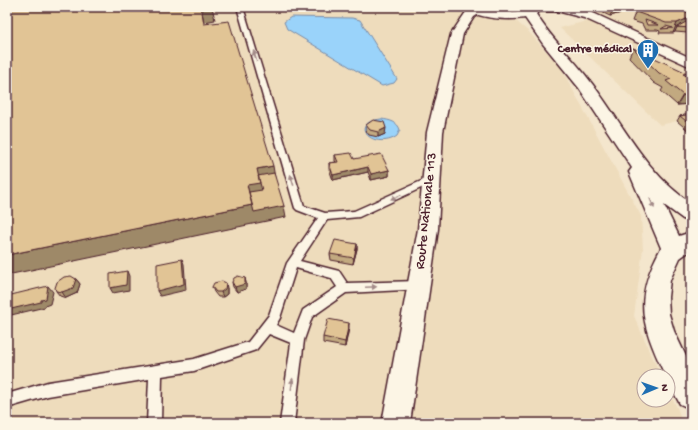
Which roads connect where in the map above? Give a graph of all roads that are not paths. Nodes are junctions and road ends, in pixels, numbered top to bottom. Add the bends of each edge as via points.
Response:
1 (240, 7) edge
2 (570, 7) edge
3 (476, 9) edge
4 (536, 9) edge
5 (514, 15) junction
6 (598, 20) junction
7 (537, 29) junction
8 (691, 63) edge
9 (631, 155) junction
10 (431, 180) junction
11 (691, 213) edge
12 (324, 217) junction
13 (682, 245) edge
14 (292, 263) junction
15 (418, 286) junction
16 (344, 288) junction
17 (267, 327) junction
18 (298, 340) junction
19 (156, 371) junction
20 (691, 394) edge
21 (7, 401) edge
22 (154, 423) edge
23 (287, 423) edge
24 (396, 423) edge

12 -> 1 lane via 300,208
2 - 6 street
3 - 5 main road
3 - 10 street, Route Nationale 113 via 456,34 434,132
4 - 5 main road
4 - 6 street via 558,8
4 - 7 main road
5 - 7 main road
6 - 8 street
7 - 9 main road via 585,84
9 - 11 main road via 672,202
9 -> 13 main road
10 -> 12 lane via 356,214
10 - 15 street, Route Nationale 113 via 428,229
12 - 14 lane
13 - 20 main road via 659,273 655,298 658,327 674,366
14 - 16 lane via 335,274
14 - 17 lane via 274,318
16 -> 15 lane
15 - 24 street, Route Nationale 113
16 - 18 lane via 307,314
17 - 18 lane
17 - 19 lane via 252,346 194,365
23 -> 18 lane
19 - 21 lane via 48,389
19 - 22 lane

